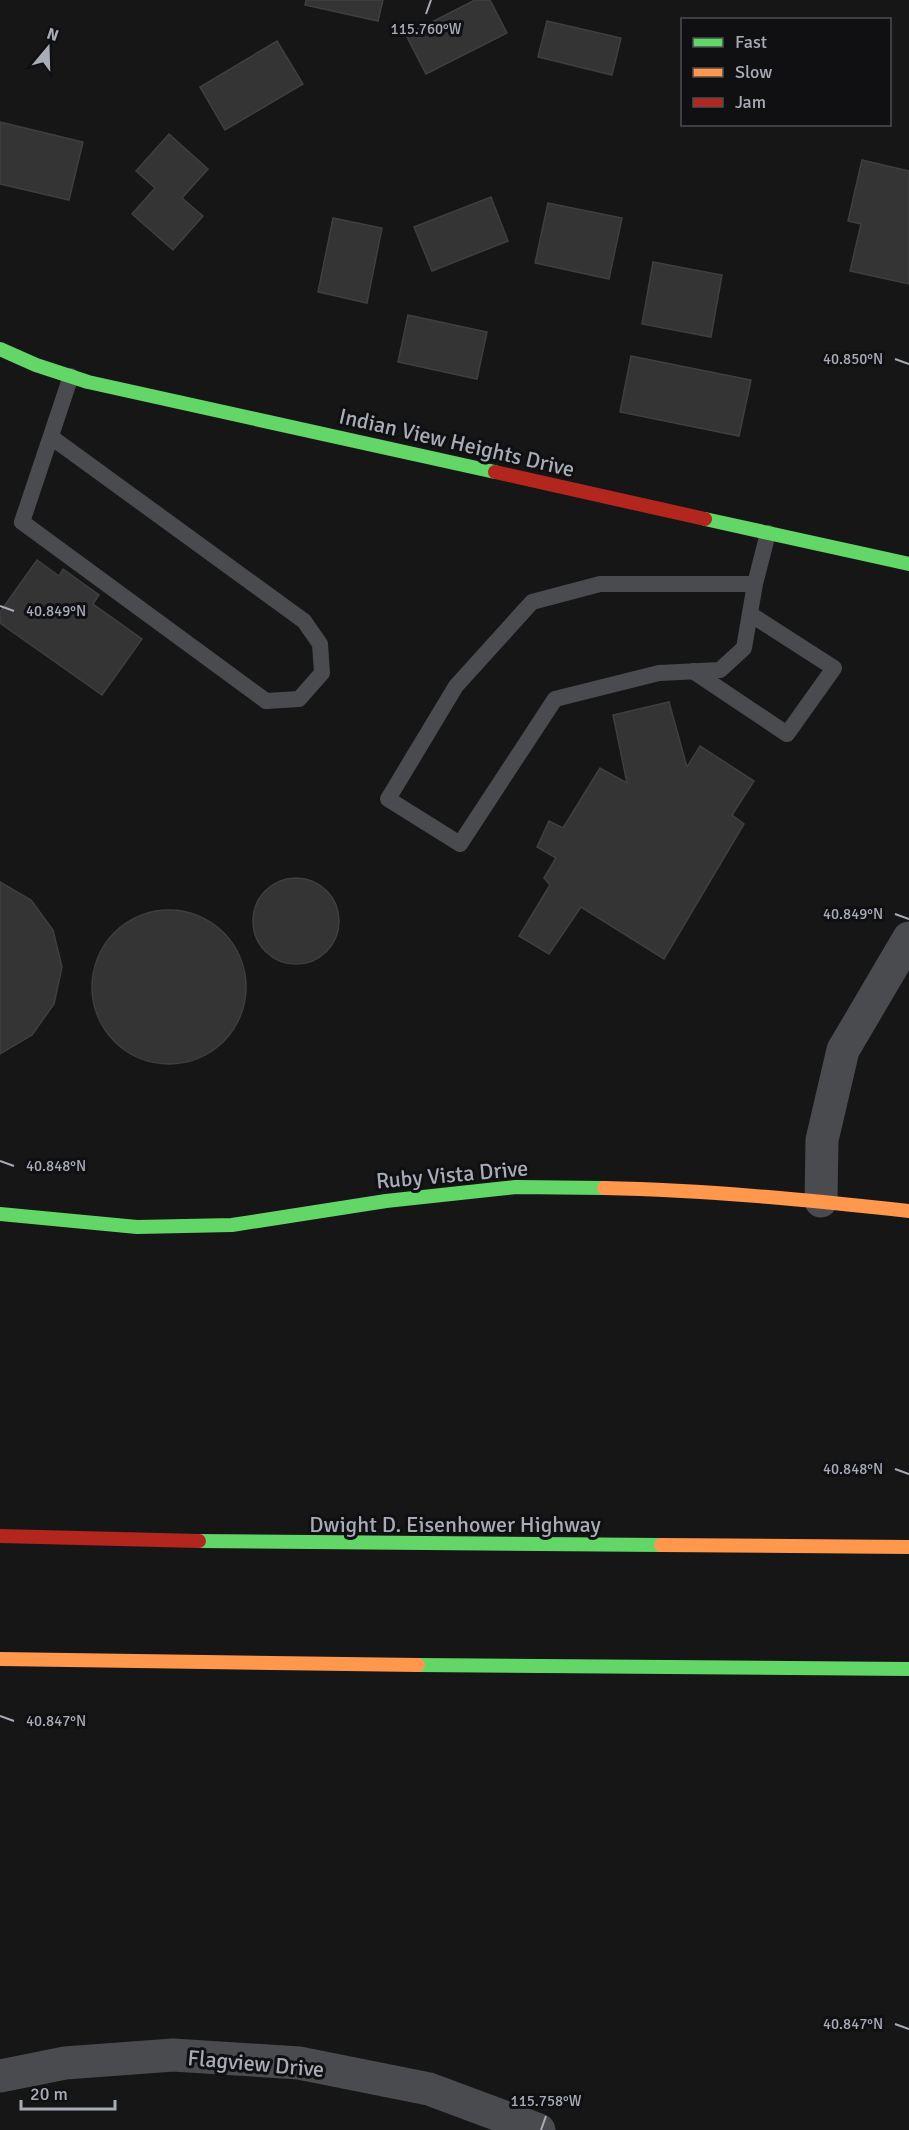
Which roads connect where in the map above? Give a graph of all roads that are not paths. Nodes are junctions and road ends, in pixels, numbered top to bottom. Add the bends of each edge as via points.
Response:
1 (0, 349) edge
2 (71, 376) junction
3 (51, 437) junction
4 (768, 533) junction
5 (909, 564) edge
6 (755, 584) junction
7 (750, 614) junction
8 (693, 671) junction
9 (909, 938) edge
10 (821, 1201) junction
11 (909, 1211) edge
12 (0, 1214) edge
13 (0, 1536) edge
14 (909, 1547) edge
15 (0, 1659) edge
16 (909, 1669) edge
17 (0, 2076) edge
18 (539, 2130) edge

1 - 2 main road, Indian View Heights Drive
2 - 3 lane
2 - 4 main road, Indian View Heights Drive
3 - 3 lane via 22,522 266,701 299,699 322,673 320,644 304,621
4 - 5 main road, Indian View Heights Drive
4 - 6 lane
6 - 7 lane
6 - 8 lane via 600,584 532,602 456,686 388,800 460,844 555,699 659,673
7 - 8 lane via 744,648 720,670
7 - 8 lane via 834,668 787,734
9 - 10 street via 843,1050 822,1140
10 - 11 main road, Ruby Vista Drive
10 - 12 main road, Ruby Vista Drive via 644,1189 516,1186 386,1201 232,1226 137,1227
13 - 14 main road, Dwight D. Eisenhower Highway via 271,1544
15 - 16 main road
17 - 18 street, Flagview Drive via 65,2063 173,2055 299,2063 429,2089

